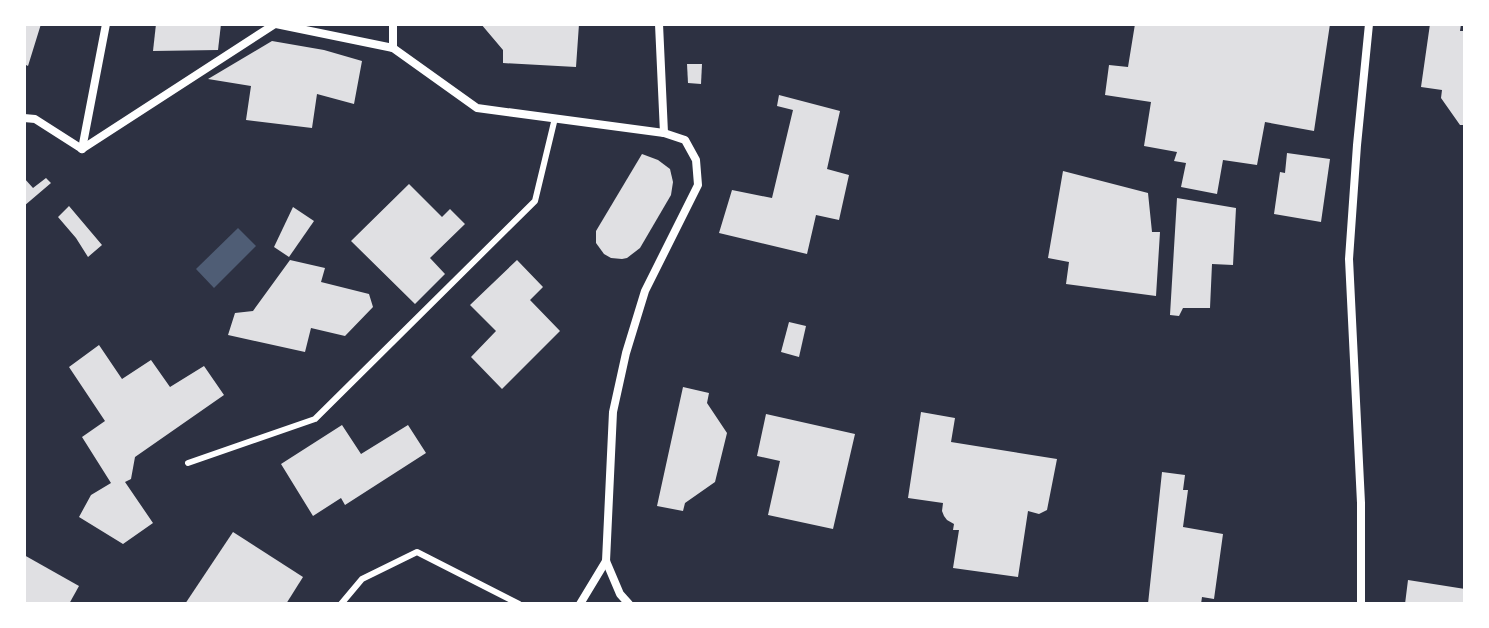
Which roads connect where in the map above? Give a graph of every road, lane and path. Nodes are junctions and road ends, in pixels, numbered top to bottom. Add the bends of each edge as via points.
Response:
1 (106, 24) edge
2 (276, 24) edge
3 (393, 24) edge
4 (659, 24) edge
5 (1369, 24) edge
6 (393, 48) junction
7 (24, 118) edge
8 (555, 118) junction
9 (664, 133) junction
10 (82, 149) junction
11 (188, 463) dead end
12 (606, 561) junction
13 (341, 604) edge
14 (519, 604) edge
15 (580, 604) edge
16 (629, 604) edge
17 (1361, 604) edge

1 - 10 street
2 - 6 street
2 - 10 street
3 - 6 street
4 - 9 street
5 - 17 street via 1349,259
6 - 8 street via 477,108
7 - 10 street via 35,119
8 - 9 street
8 - 11 lane via 535,201 315,419
9 - 12 street via 685,140 696,160 698,185 645,291 626,353 613,412
12 - 15 street
12 - 16 street
13 - 14 lane via 362,579 417,552

